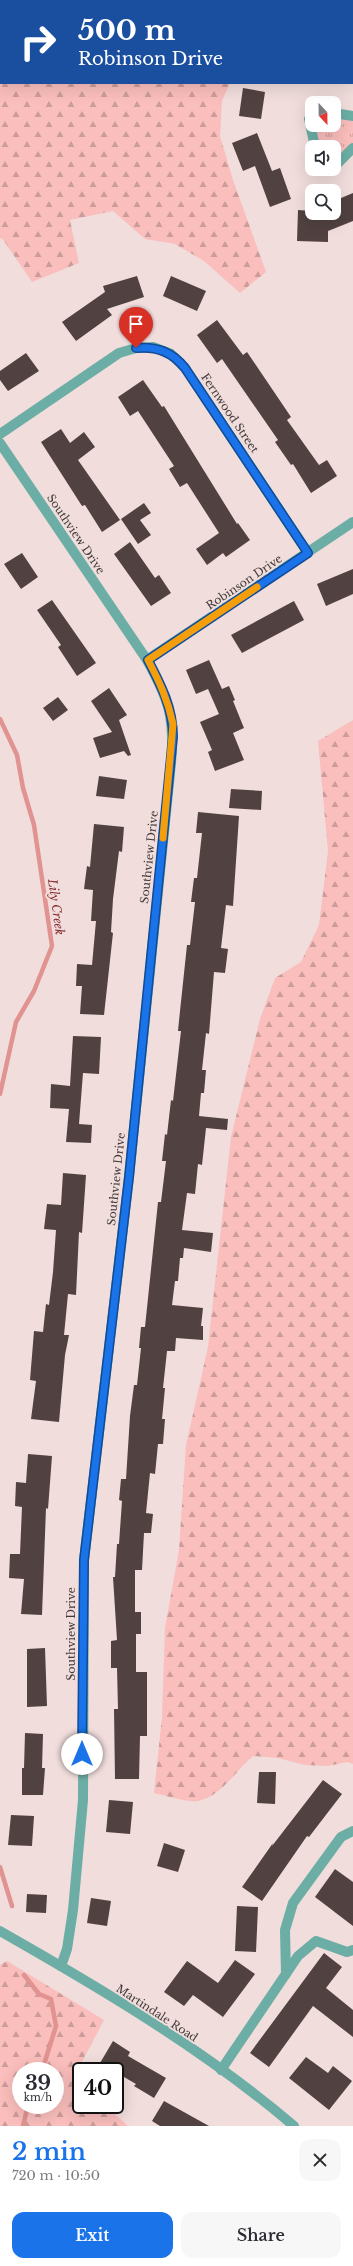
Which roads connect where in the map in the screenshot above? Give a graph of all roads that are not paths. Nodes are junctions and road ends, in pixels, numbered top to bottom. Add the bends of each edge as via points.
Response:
1 (341, 114) edge
2 (353, 116) edge
3 (353, 148) edge
4 (341, 160) edge
5 (0, 434) edge
6 (0, 443) edge
7 (353, 522) edge
8 (308, 553) junction
9 (148, 660) junction
10 (353, 1831) edge
11 (0, 1931) edge
12 (353, 1950) edge
13 (61, 1966) junction
14 (286, 1974) junction
15 (221, 2070) junction
16 (294, 2126) edge

1 - 2 street
3 - 4 street
5 - 8 street, Fernwood Street via 120,353 146,347 160,349 171,354 185,368
6 - 9 street, Southview Drive
7 - 8 street, Robinson Drive
8 - 9 street, Robinson Drive
9 - 13 street, Southview Drive via 170,709 173,737 129,1177 84,1560 83,1800 73,1910 67,1949
10 - 14 street via 341,1837 293,1903 285,1930
11 - 13 street, Martindale Road
12 - 14 street via 347,1952 316,1941 298,1956
13 - 15 street, Martindale Road via 150,2021
14 - 15 street
15 - 16 street, Martindale Road

